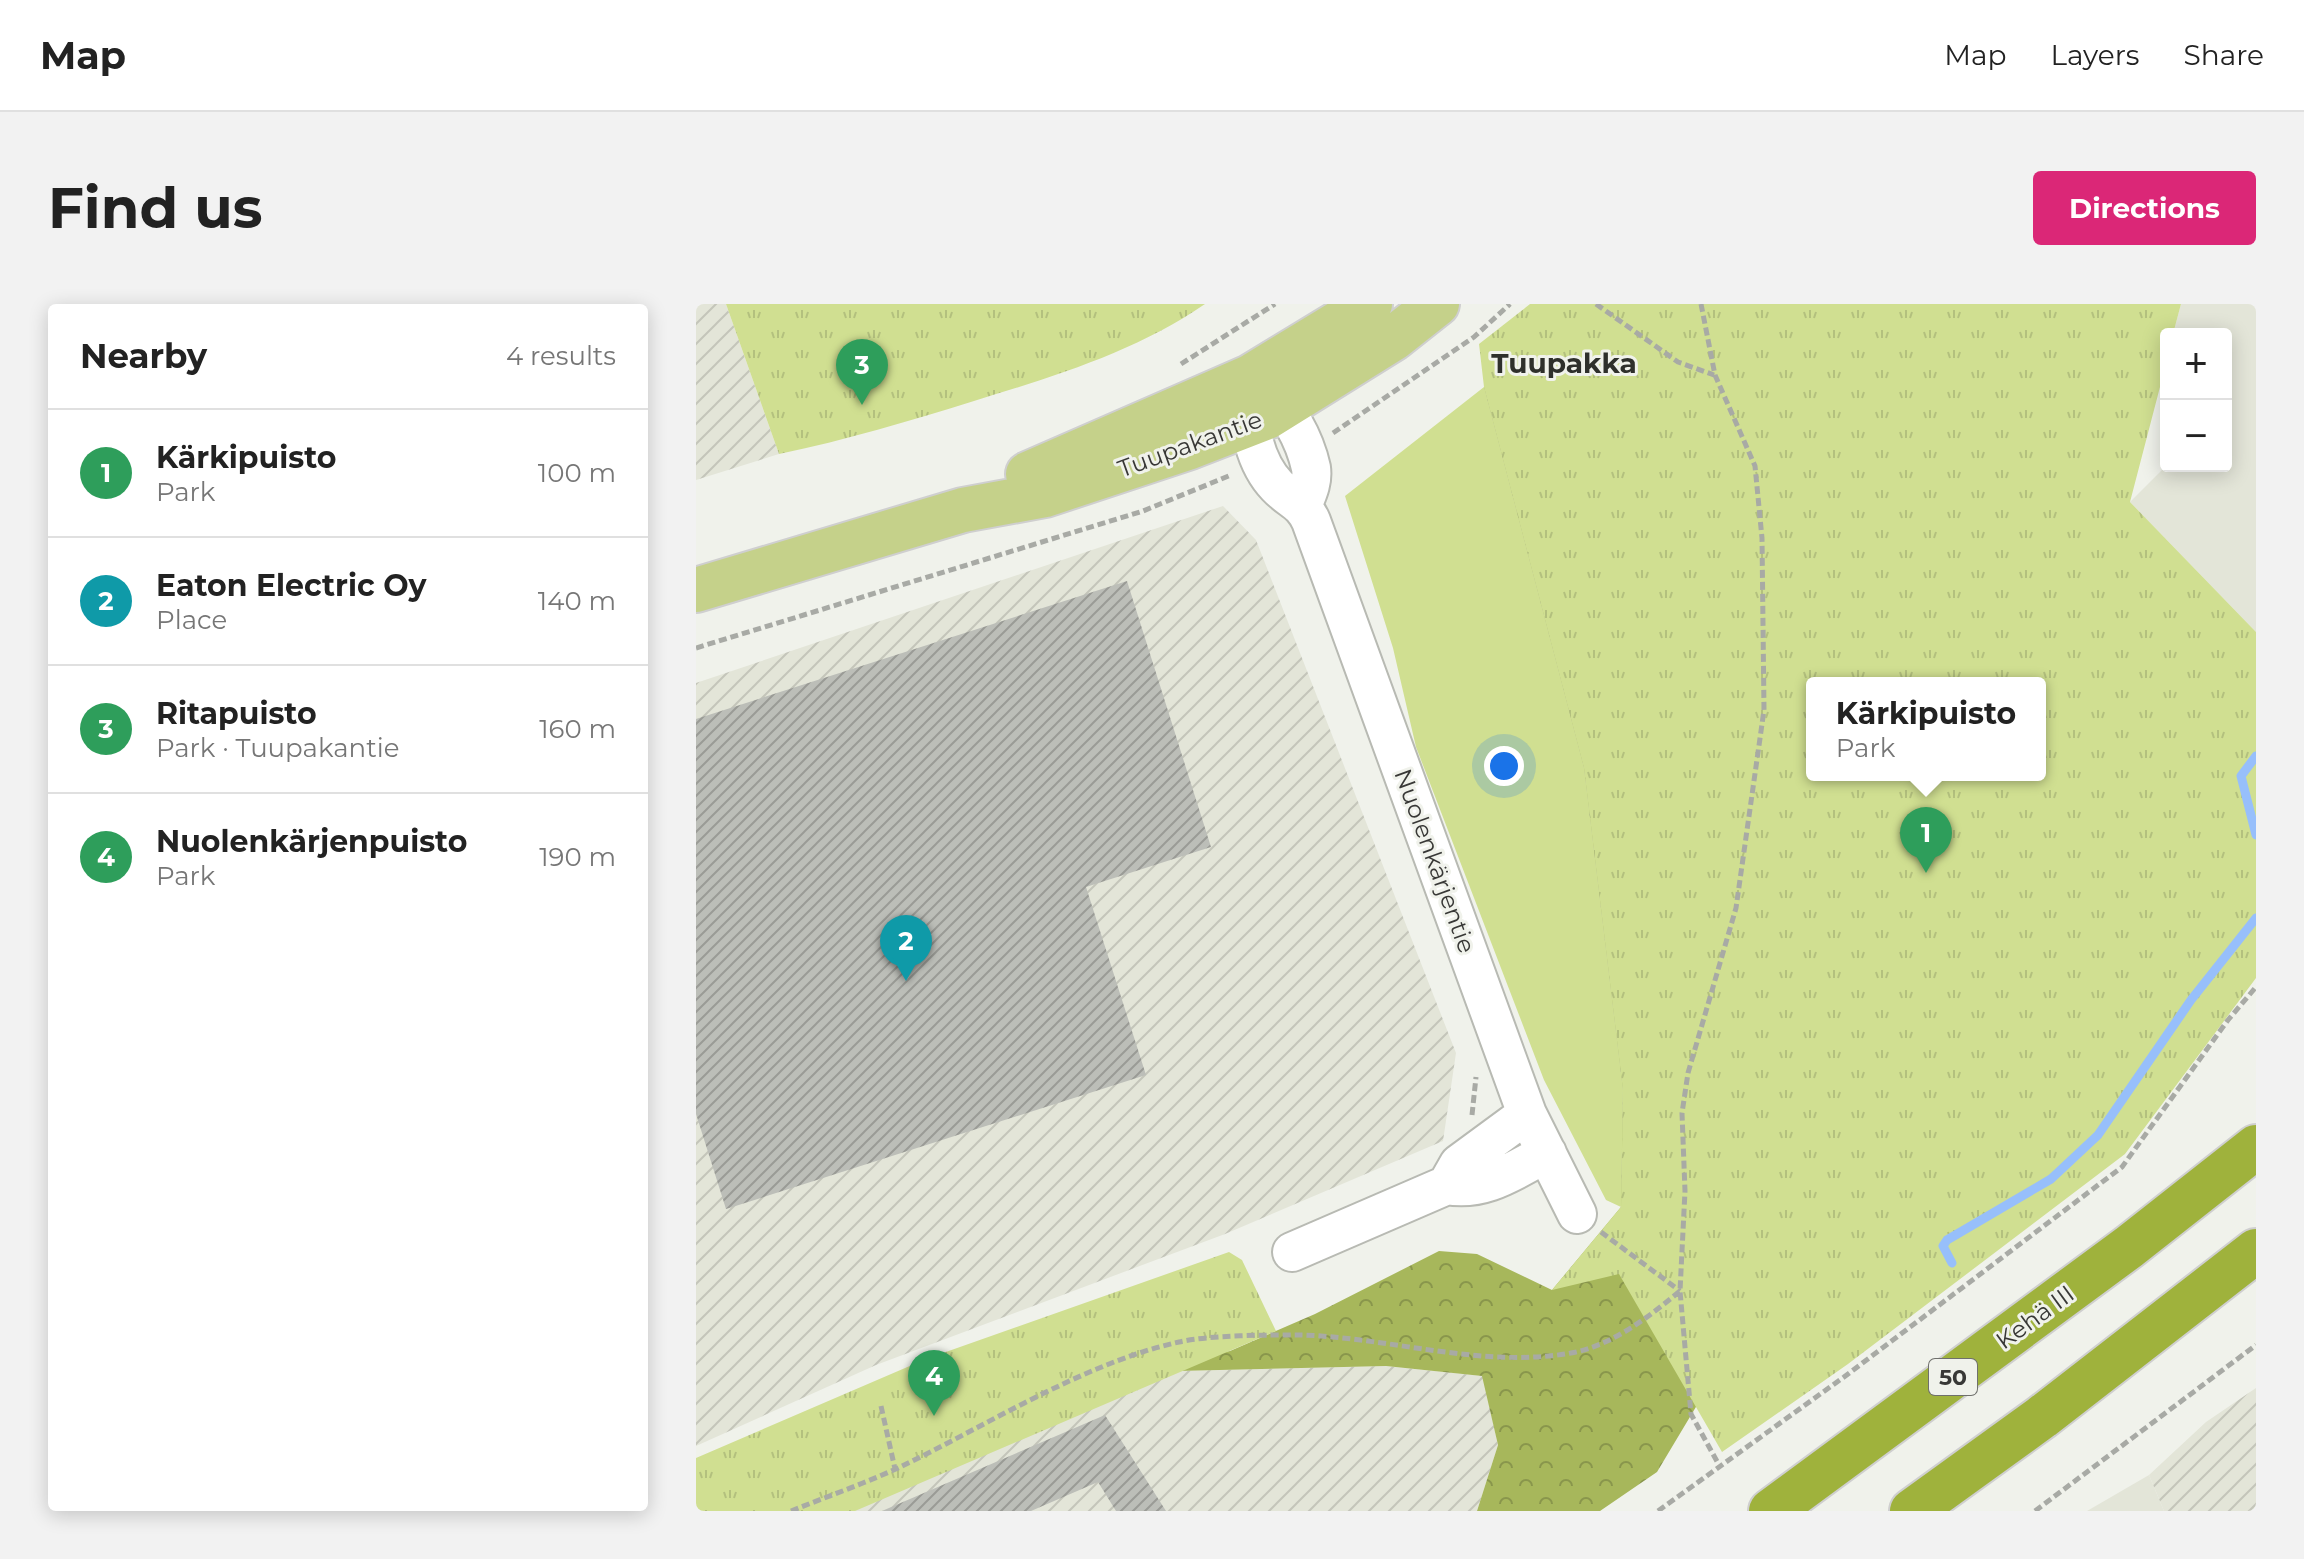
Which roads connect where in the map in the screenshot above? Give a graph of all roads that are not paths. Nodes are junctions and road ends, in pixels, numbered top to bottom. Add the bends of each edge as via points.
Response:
1 (1370, 304) edge
2 (1437, 304) edge
3 (1250, 377) junction
4 (1267, 415) junction
5 (963, 510) junction
6 (696, 590) edge
7 (1527, 1114) junction
8 (2256, 1147) edge
9 (1547, 1153) junction
10 (1447, 1185) junction
11 (1577, 1214) road end
12 (2256, 1251) edge
13 (1292, 1252) dead end
14 (1771, 1511) edge
15 (1912, 1511) edge

1 - 3 main road, Tuupakantie
2 - 4 main road, Tuupakantie via 1394,338
3 - 4 street, Nuolenkärjentie
3 - 5 main road, Tuupakantie via 1030,473
4 - 5 main road, Tuupakantie via 1045,495
4 - 7 street, Nuolenkärjentie via 1259,461 1277,485 1303,504
5 - 6 main road, Tuupakantie
7 - 9 street, Nuolenkärjentie
7 - 10 street via 1459,1164
8 - 14 highway, Kehä III / 50
9 - 10 street via 1482,1185
9 - 11 street, Nuolenkärjentie
10 - 13 street
12 - 15 highway

